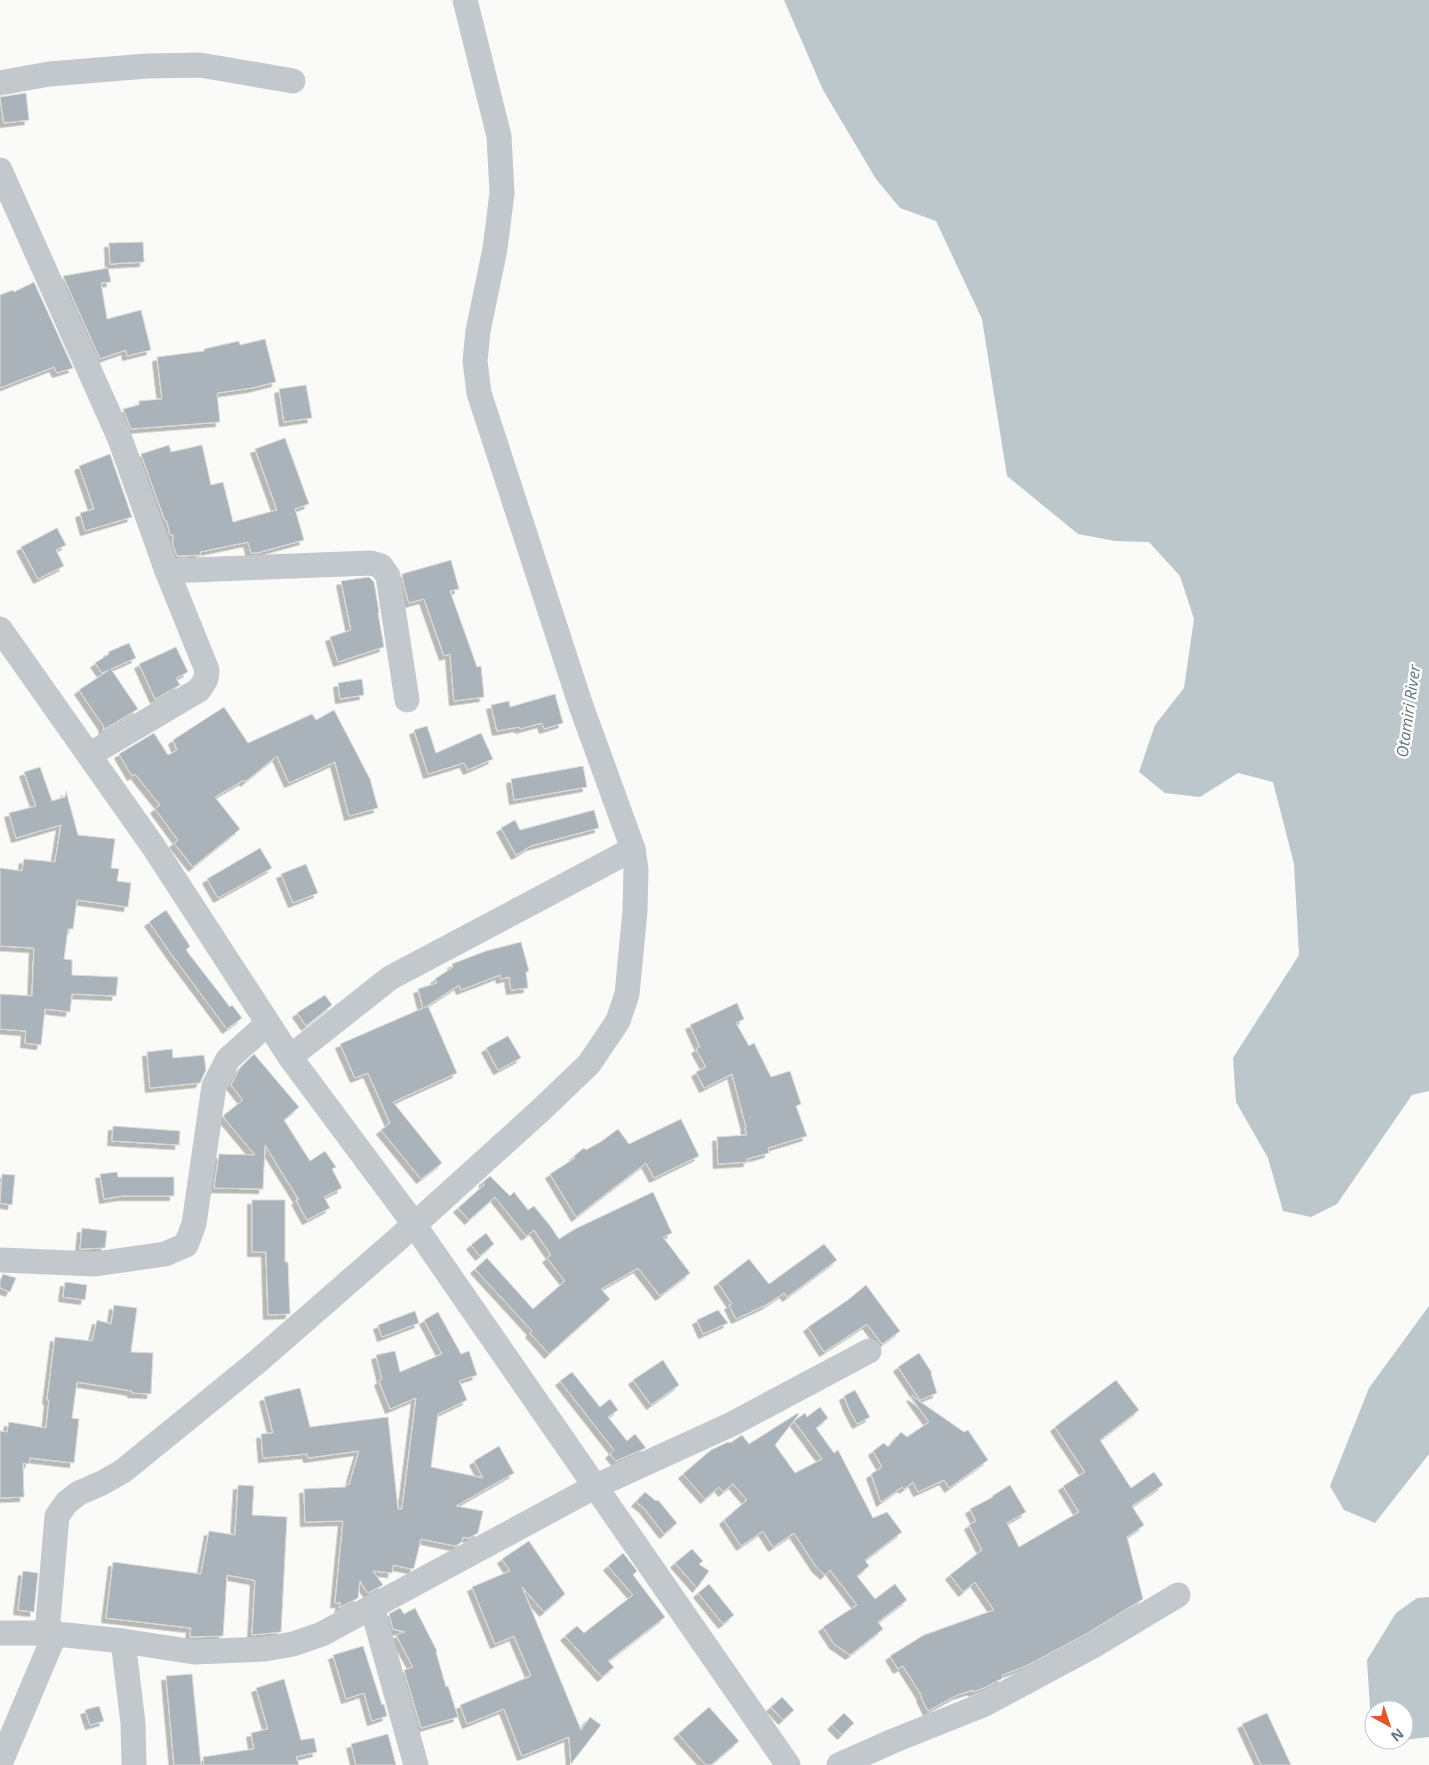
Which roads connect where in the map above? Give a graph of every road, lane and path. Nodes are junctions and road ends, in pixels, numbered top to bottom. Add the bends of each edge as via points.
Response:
1 (465, 0) edge
2 (293, 81) dead end
3 (0, 83) edge
4 (0, 170) edge
5 (167, 571) junction
6 (0, 629) edge
7 (407, 700) dead end
8 (88, 755) junction
9 (633, 849) junction
10 (268, 1023) junction
11 (290, 1057) junction
12 (414, 1225) junction
13 (0, 1260) edge
14 (869, 1351) dead end
15 (594, 1486) junction
16 (1178, 1595) dead end
17 (372, 1607) junction
18 (0, 1633) edge
19 (51, 1633) junction
20 (123, 1641) junction
21 (0, 1764) edge
22 (134, 1765) edge
23 (416, 1765) edge
24 (788, 1765) edge
25 (839, 1765) edge

1 - 9 street via 499,136 502,193 495,249 478,331 475,361 479,393 577,694
2 - 3 street via 200,65 49,74
4 - 5 street via 120,439
5 - 7 street via 371,563 380,566 388,576
5 - 8 street via 207,670 206,678 199,690
6 - 8 street
8 - 10 street
9 - 11 street via 390,978
9 - 12 street via 635,910 627,994 618,1021 589,1064
10 - 11 street
10 - 13 street via 228,1059 214,1086 194,1224 186,1245 165,1254 95,1264
11 - 12 street
12 - 15 street
12 - 19 street via 257,1362 123,1471 68,1502 57,1516
14 - 15 street via 732,1424
15 - 17 street
15 - 24 street
16 - 25 street via 1094,1646 984,1705
17 - 20 street via 322,1634 265,1649 194,1652
17 - 23 street
18 - 19 street
19 - 20 street
19 - 21 street
20 - 22 street via 133,1723

